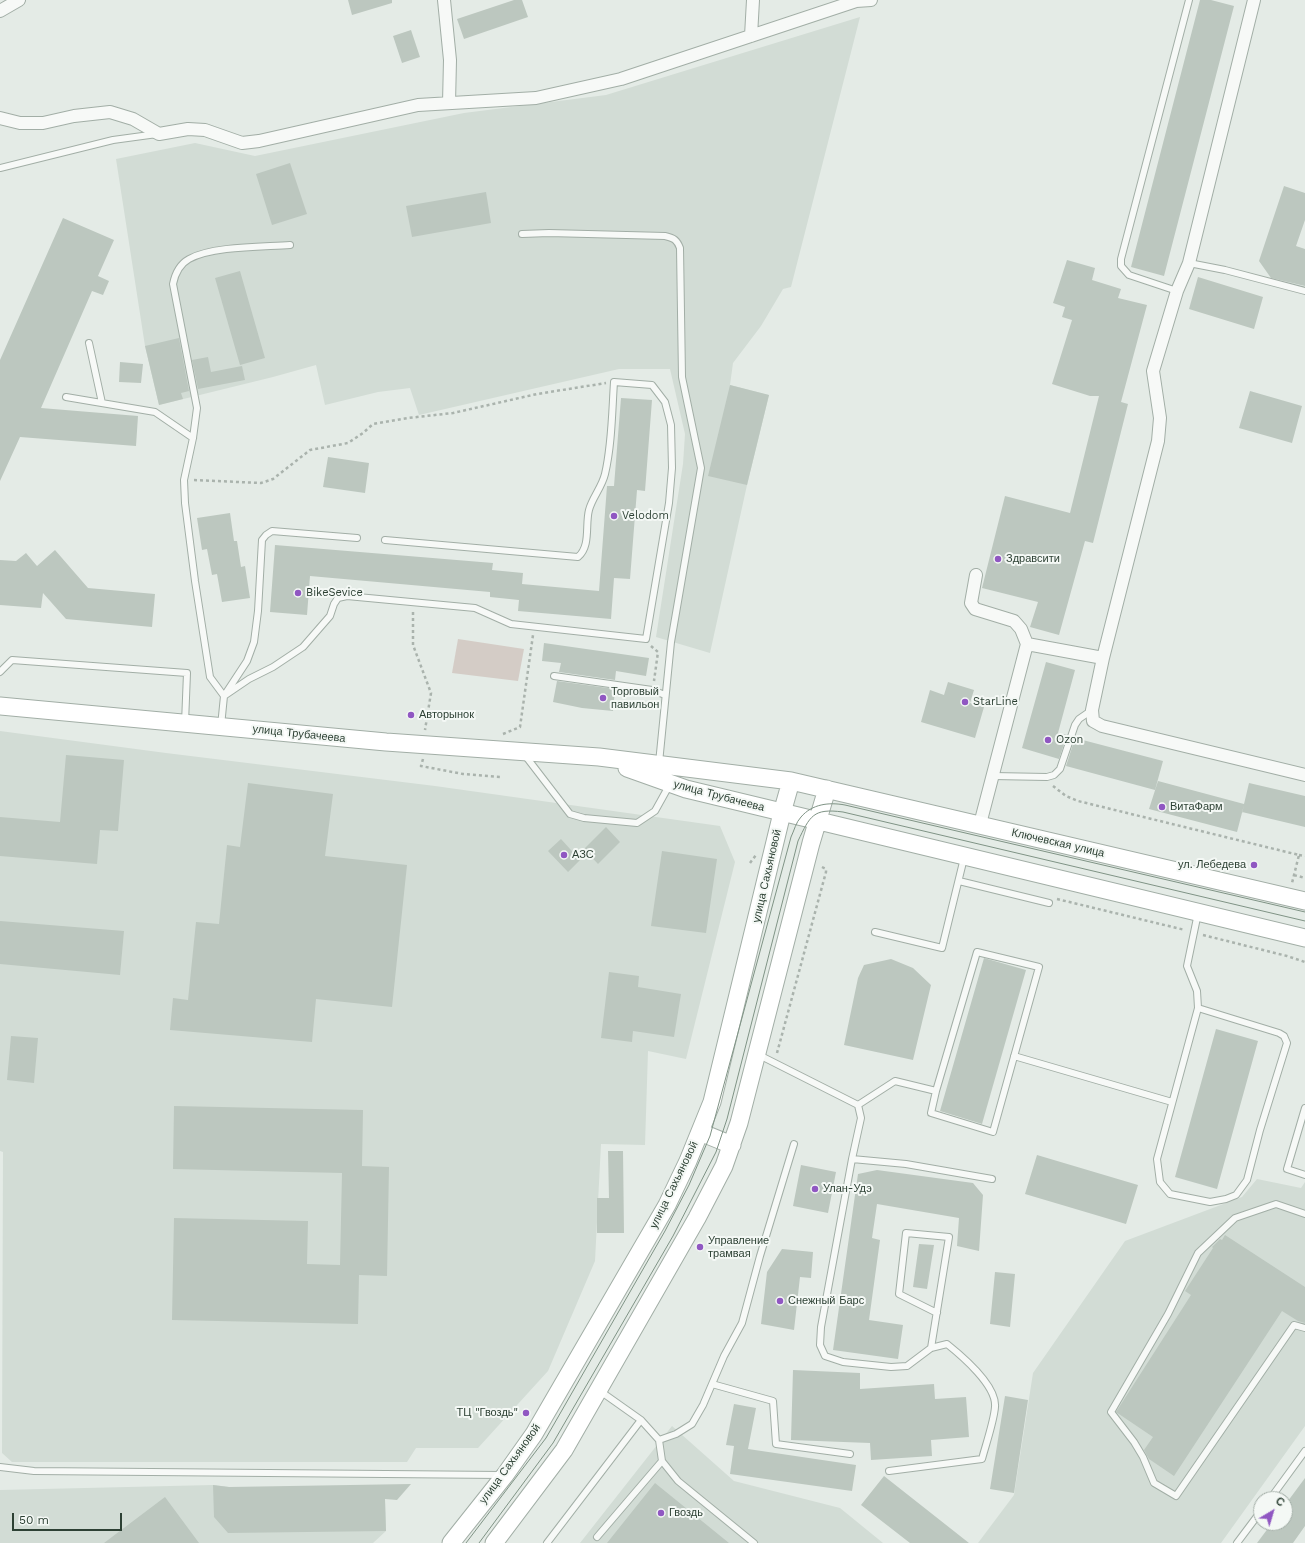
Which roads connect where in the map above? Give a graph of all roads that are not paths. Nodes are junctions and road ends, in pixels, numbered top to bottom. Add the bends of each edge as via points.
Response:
1 (19, 0) edge
2 (444, 0) edge
3 (753, 0) edge
4 (871, 0) edge
5 (1189, 0) edge
6 (1254, 0) edge
7 (0, 10) edge
8 (752, 36) junction
9 (449, 103) junction
10 (0, 118) edge
11 (160, 134) junction
12 (0, 168) edge
13 (522, 234) dead end
14 (290, 245) dead end
15 (1189, 263) junction
16 (1177, 291) junction
17 (1305, 291) edge
18 (89, 343) dead end
19 (66, 397) dead end
20 (102, 403) junction
21 (193, 438) junction
22 (357, 538) dead end
23 (385, 540) dead end
24 (976, 574) dead end
25 (1028, 644) junction
26 (1103, 658) junction
27 (0, 672) edge
28 (554, 676) dead end
29 (665, 695) junction
30 (224, 696) junction
31 (0, 706) edge
32 (1092, 710) junction
33 (185, 723) junction
34 (221, 726) junction
35 (522, 751) junction
36 (599, 757) junction
37 (659, 765) junction
38 (1305, 775) edge
39 (993, 776) junction
40 (791, 781) junction
41 (670, 784) junction
42 (810, 785) joint
43 (827, 790) junction
44 (782, 813) junction
45 (818, 822) junction
46 (980, 824) junction
47 (965, 856) junction
48 (958, 881) junction
49 (1297, 899) edge
50 (1049, 903) dead end
51 (1198, 911) junction
52 (875, 932) dead end
53 (1305, 938) edge
54 (1198, 1008) junction
55 (757, 1054) junction
56 (1014, 1056) junction
57 (936, 1091) junction
58 (1172, 1102) junction
59 (858, 1104) junction
60 (1305, 1108) edge
61 (700, 1132) junction
62 (794, 1144) dead end
63 (732, 1145) junction
64 (852, 1159) junction
65 (1305, 1175) edge
66 (992, 1179) dead end
67 (1305, 1214) edge
68 (937, 1313) junction
69 (1305, 1328) edge
70 (931, 1348) junction
71 (712, 1384) junction
72 (598, 1390) junction
73 (641, 1420) junction
74 (659, 1440) junction
75 (1305, 1452) edge
76 (850, 1454) dead end
77 (662, 1460) junction
78 (0, 1467) edge
79 (889, 1471) dead end
80 (505, 1475) junction
81 (1276, 1491) edge
82 (1253, 1522) edge
83 (597, 1537) dead end
84 (451, 1543) edge
85 (494, 1543) edge
86 (547, 1543) edge
87 (754, 1543) edge
88 (1238, 1543) edge

1 - 7 street
2 - 9 street via 450,60
3 - 8 street
4 - 8 street via 856,1
5 - 16 lane via 1121,259 1122,266 1129,275
6 - 15 street
8 - 9 street via 621,79 536,98
9 - 11 street via 418,105 242,143 205,130 188,129
10 - 11 street via 20,123 43,123 110,112 133,119
11 - 12 lane via 113,140
13 - 29 lane via 666,236 678,242 680,248 682,377 701,468 670,642
14 - 21 lane via 219,250 201,254 188,259 174,274 173,284 197,408
15 - 16 street
15 - 17 lane
16 - 26 street via 1154,371 1160,418 1158,441
18 - 20 lane
19 - 20 lane
20 - 21 lane via 155,412
21 - 30 lane via 184,480 185,504 210,677
22 - 30 lane via 272,531 266,535 262,540 254,642 247,661
23 - 30 lane via 578,557 585,546 589,510 605,475 612,429 614,382 652,385 665,402 671,425 672,468 669,503 646,639 511,624 476,608 347,596 338,598 330,616 303,647
24 - 25 street via 971,603 975,609 1014,621 1022,629
25 - 26 street
25 - 39 street
26 - 32 street
27 - 33 lane via 12,660 187,673
28 - 29 lane via 652,690
29 - 37 lane
30 - 34 lane
31 - 33 main road, улица Трубачеева
32 - 38 street via 1093,721 1102,726
32 - 39 lane via 1079,719 1060,769 1054,775
33 - 34 main road, улица Трубачеева
34 - 35 main road, улица Трубачеева via 386,742
35 - 36 main road, улица Трубачеева
35 - 41 lane via 570,814 584,818 637,823 655,811
36 - 37 main road, улица Трубачеева
36 - 41 main road, улица Трубачеева
37 - 40 main road, улица Трубачеева
39 - 46 street
40 - 42 main road, улица Трубачеева
40 - 44 main road, улица Сахьяновой
41 - 44 main road, улица Трубачеева
42 - 43 main road, Ключевская улица
43 - 45 main road
43 - 46 main road, Ключевская улица
44 - 45 main road, улица Трубачеева
44 - 61 main road, улица Сахьяновой via 712,1102
45 - 47 main road
45 - 55 main road
46 - 49 main road, Ключевская улица
47 - 48 lane
47 - 51 main road
48 - 50 lane
48 - 52 lane via 942,948
51 - 53 main road
51 - 54 lane via 1186,966 1197,991
54 - 58 lane
54 - 58 lane via 1279,1033 1284,1036 1287,1043 1247,1180 1236,1195 1210,1202 1170,1194 1160,1182 1157,1159
55 - 59 lane
55 - 63 main road
56 - 57 lane via 993,1132 930,1113
56 - 57 lane via 1039,967 977,952
56 - 58 lane
57 - 59 lane via 895,1081
59 - 64 lane via 861,1118
60 - 65 lane via 1287,1169
61 - 63 main road
61 - 80 main road, улица Сахьяновой via 666,1205 534,1434
62 - 71 lane via 742,1323
63 - 72 main road via 697,1218
64 - 66 lane via 906,1164
64 - 70 lane via 821,1327 820,1345 825,1356 842,1362 891,1368 907,1366
67 - 69 lane via 1276,1204 1235,1218 1198,1253 1168,1314 1111,1412 1134,1442 1154,1483 1176,1496 1294,1325
68 - 68 lane via 948,1237 906,1233 899,1294
68 - 70 lane
70 - 79 lane via 947,1344 964,1357 991,1391 995,1406 982,1459
71 - 74 lane via 704,1405 692,1424 676,1434
71 - 76 lane via 773,1401 776,1444
72 - 73 lane
72 - 85 main road via 564,1450
73 - 74 lane
73 - 86 lane
74 - 77 lane
75 - 81 lane
77 - 83 lane
77 - 87 lane via 678,1481
78 - 80 lane via 34,1471
80 - 84 main road, улица Сахьяновой
82 - 88 lane

